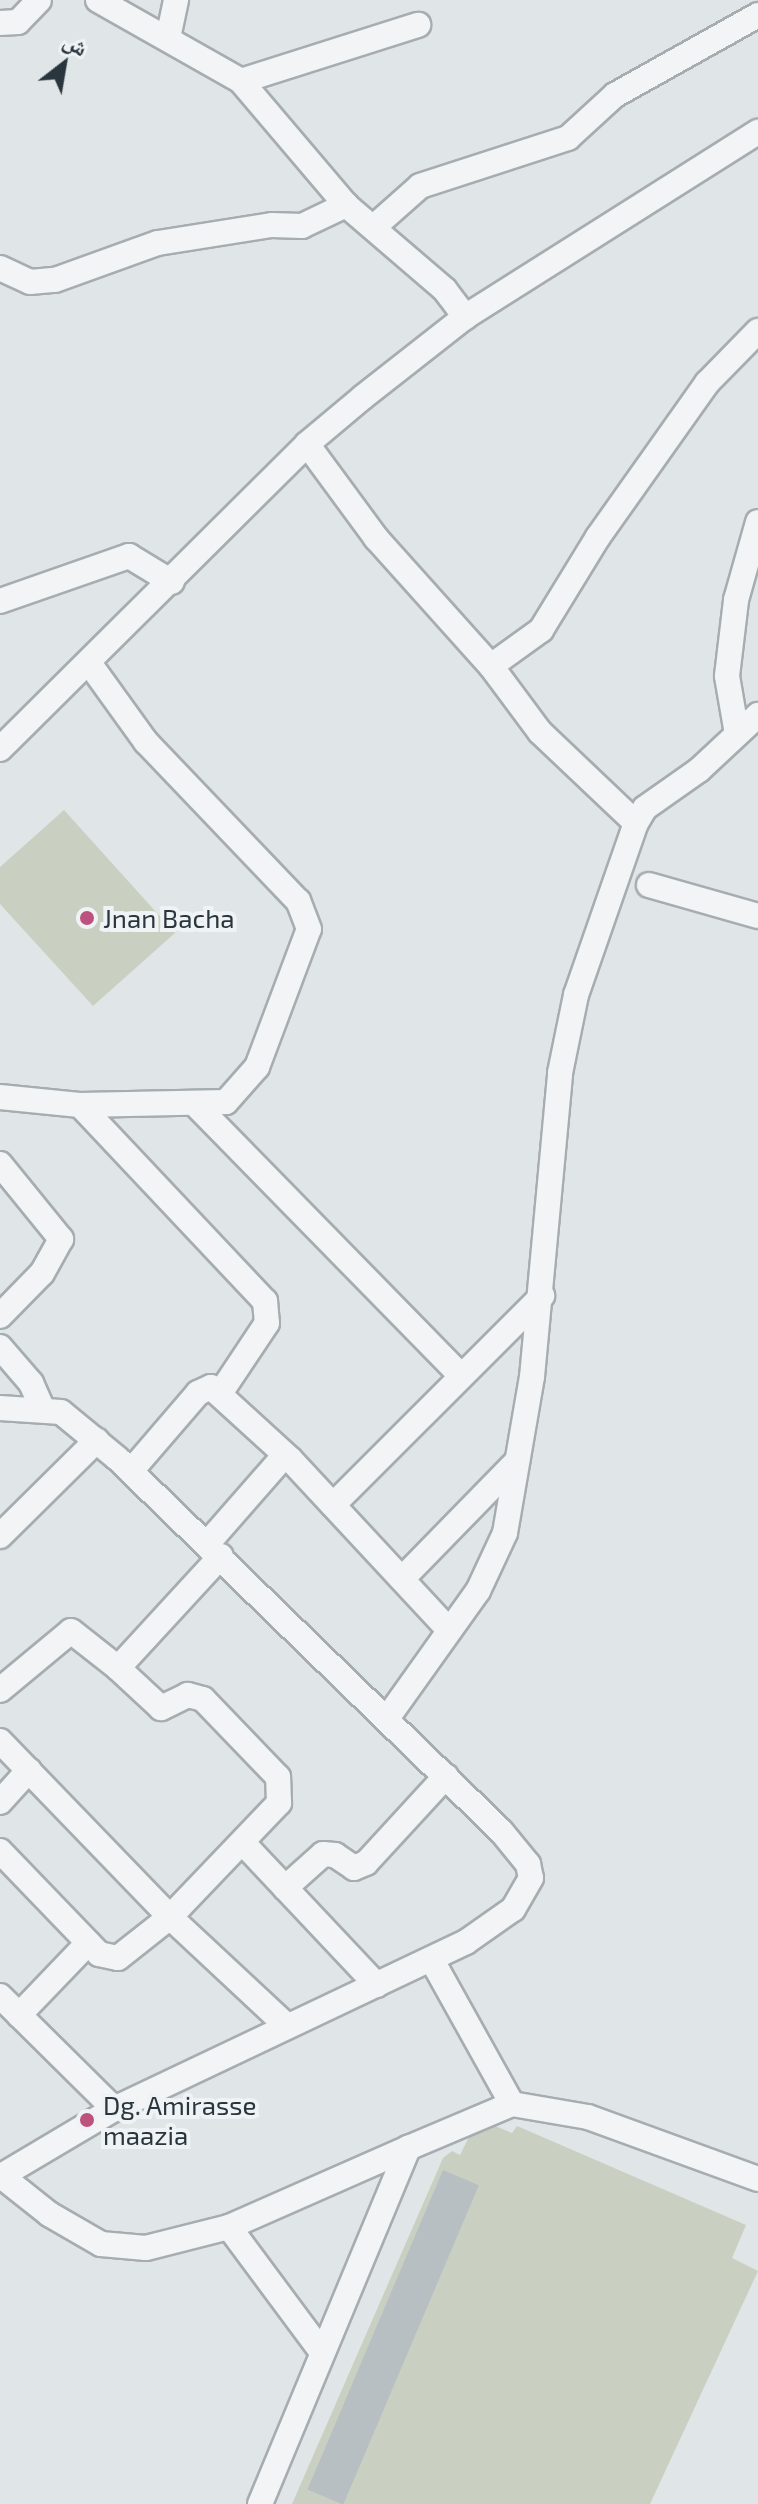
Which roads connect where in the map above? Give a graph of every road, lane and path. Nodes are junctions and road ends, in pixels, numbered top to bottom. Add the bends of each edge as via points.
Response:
1 (39, 0) edge
2 (98, 0) edge
3 (176, 0) edge
4 (758, 15) edge
5 (0, 23) edge
6 (418, 25) dead end
7 (168, 38) junction
8 (241, 81) junction
9 (758, 132) edge
10 (346, 205) junction
11 (375, 226) junction
12 (0, 268) edge
13 (465, 317) junction
14 (758, 331) edge
15 (307, 444) junction
16 (758, 522) edge
17 (172, 582) junction
18 (0, 601) edge
19 (89, 663) junction
20 (491, 666) junction
21 (758, 715) edge
22 (737, 734) junction
23 (0, 749) edge
24 (636, 823) junction
25 (649, 885) dead end
26 (758, 916) edge
27 (0, 1097) edge
28 (80, 1105) junction
29 (196, 1105) junction
30 (0, 1164) edge
31 (542, 1296) junction
32 (1, 1313) edge
33 (0, 1347) edge
34 (461, 1376) junction
35 (221, 1392) junction
36 (0, 1408) edge
37 (42, 1408) junction
38 (97, 1440) junction
39 (285, 1455) junction
40 (517, 1461) junction
41 (131, 1471) junction
42 (333, 1505) junction
43 (0, 1536) edge
44 (214, 1550) junction
45 (402, 1579) junction
46 (449, 1630) junction
47 (118, 1668) junction
48 (0, 1690) edge
49 (388, 1717) junction
50 (0, 1741) edge
51 (29, 1770) junction
52 (446, 1776) junction
53 (0, 1802) edge
54 (243, 1843) junction
55 (0, 1851) edge
56 (285, 1888) junction
57 (170, 1917) junction
58 (88, 1943) junction
59 (432, 1960) junction
60 (377, 1985) junction
61 (0, 1996) edge
62 (19, 2015) junction
63 (287, 2026) junction
64 (512, 2104) junction
65 (114, 2109) junction
66 (408, 2148) junction
67 (1, 2175) edge
68 (758, 2179) edge
69 (229, 2227) junction
70 (322, 2352) junction
71 (260, 2504) edge

1 - 5 street via 18,22
2 - 7 street
3 - 7 street
4 - 11 street via 615,95 568,138 420,186
6 - 8 street
7 - 8 street
8 - 10 street
9 - 13 street
10 - 11 street
10 - 12 street via 302,226 272,225 158,243 55,280 30,282
11 - 13 street via 445,290
13 - 15 street
14 - 20 street via 707,383 598,537 541,630
15 - 17 street
15 - 20 street via 376,538
16 - 22 street via 736,600 727,676
17 - 18 street via 129,556
17 - 19 street
19 - 23 street
19 - 29 street via 146,742 298,901 309,929 249,1082 226,1102
20 - 24 street via 557,751
21 - 22 street
22 - 24 street via 699,770 645,808
24 - 31 street via 576,995 560,1073
25 - 26 street
27 - 28 street
28 - 29 street
28 - 35 street via 265,1301 267,1323
29 - 34 street
30 - 32 street via 61,1239 42,1273
31 - 34 street
31 - 40 street
33 - 37 street via 31,1383
34 - 42 street
35 - 39 street
35 - 41 street via 207,1387 198,1393
36 - 37 street
37 - 38 street via 61,1412
38 - 41 street
38 - 43 street
39 - 42 street
39 - 44 street
40 - 45 street
40 - 46 street via 505,1533 493,1565
41 - 44 street
42 - 45 street
44 - 47 street
44 - 49 street
45 - 46 street
46 - 49 street
47 - 48 street via 71,1631
47 - 54 street via 161,1708 188,1695 203,1699 278,1777 279,1803
49 - 52 street
50 - 51 street
51 - 53 street
51 - 57 street
52 - 56 street via 366,1863 354,1868 335,1855 323,1854
52 - 59 street via 519,1851 531,1878 523,1899 501,1921
54 - 56 street
54 - 57 street
55 - 58 street
56 - 60 street
57 - 58 street via 118,1958 105,1958
57 - 63 street
58 - 62 street
59 - 60 street
59 - 64 street
60 - 63 street
61 - 62 street
62 - 65 street
63 - 65 street
64 - 66 street
64 - 68 street via 588,2117
65 - 67 street
66 - 69 street
66 - 70 street
67 - 69 street via 49,2214 101,2244 174,2245
69 - 70 street
70 - 71 street

